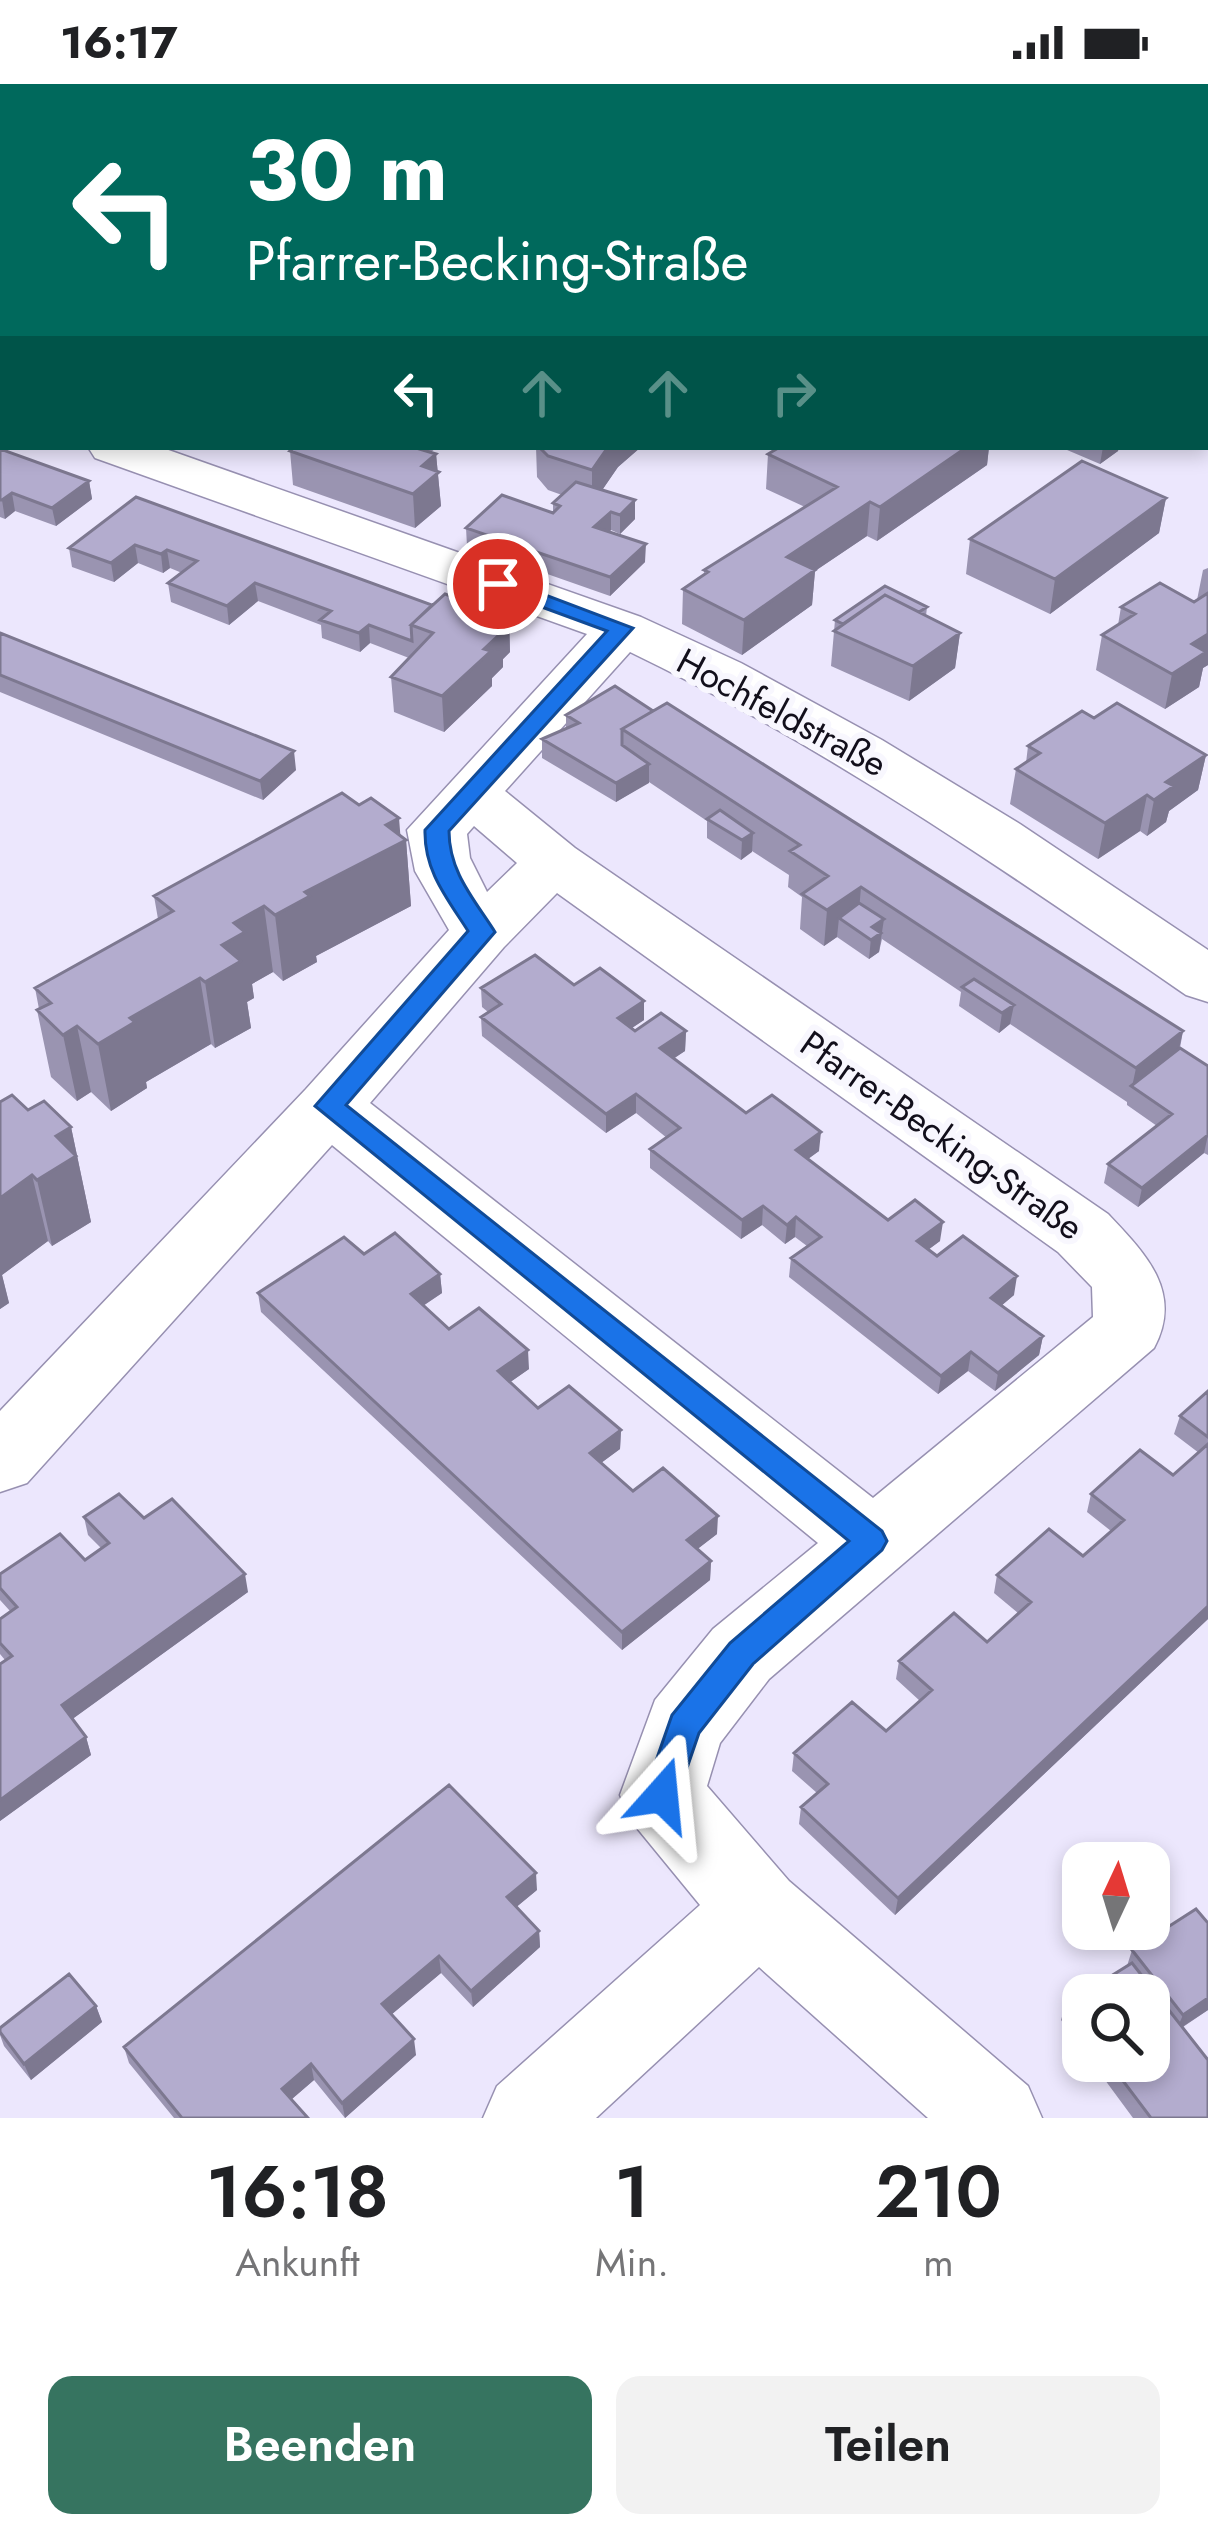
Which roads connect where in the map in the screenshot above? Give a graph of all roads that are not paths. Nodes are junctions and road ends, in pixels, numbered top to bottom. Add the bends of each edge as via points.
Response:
1 (122, 450) edge
2 (255, 450) edge
3 (209, 480) junction
4 (622, 628) junction
5 (471, 793) junction
6 (554, 862) junction
7 (482, 932) junction
8 (1208, 980) edge
9 (329, 1106) junction
10 (0, 1461) edge
11 (871, 1541) junction
12 (758, 1910) junction
13 (530, 2118) edge
14 (996, 2118) edge

1 - 3 street, Hochfeldstraße
2 - 3 street
3 - 4 street, Hochfeldstraße
4 - 5 street
4 - 8 street, Hochfeldstraße via 862,753
5 - 6 street, Pfarrer-Becking-Straße
5 - 7 street via 437,830 437,854
6 - 7 street
6 - 11 street, Pfarrer-Becking-Straße via 1082,1233 1127,1279 1129,1328
7 - 9 street
9 - 10 street
9 - 11 street
11 - 12 street, Pfarrer-Becking-Straße via 741,1654 684,1726 662,1795
12 - 13 street
12 - 14 street, Pfarrer-Becking-Straße

